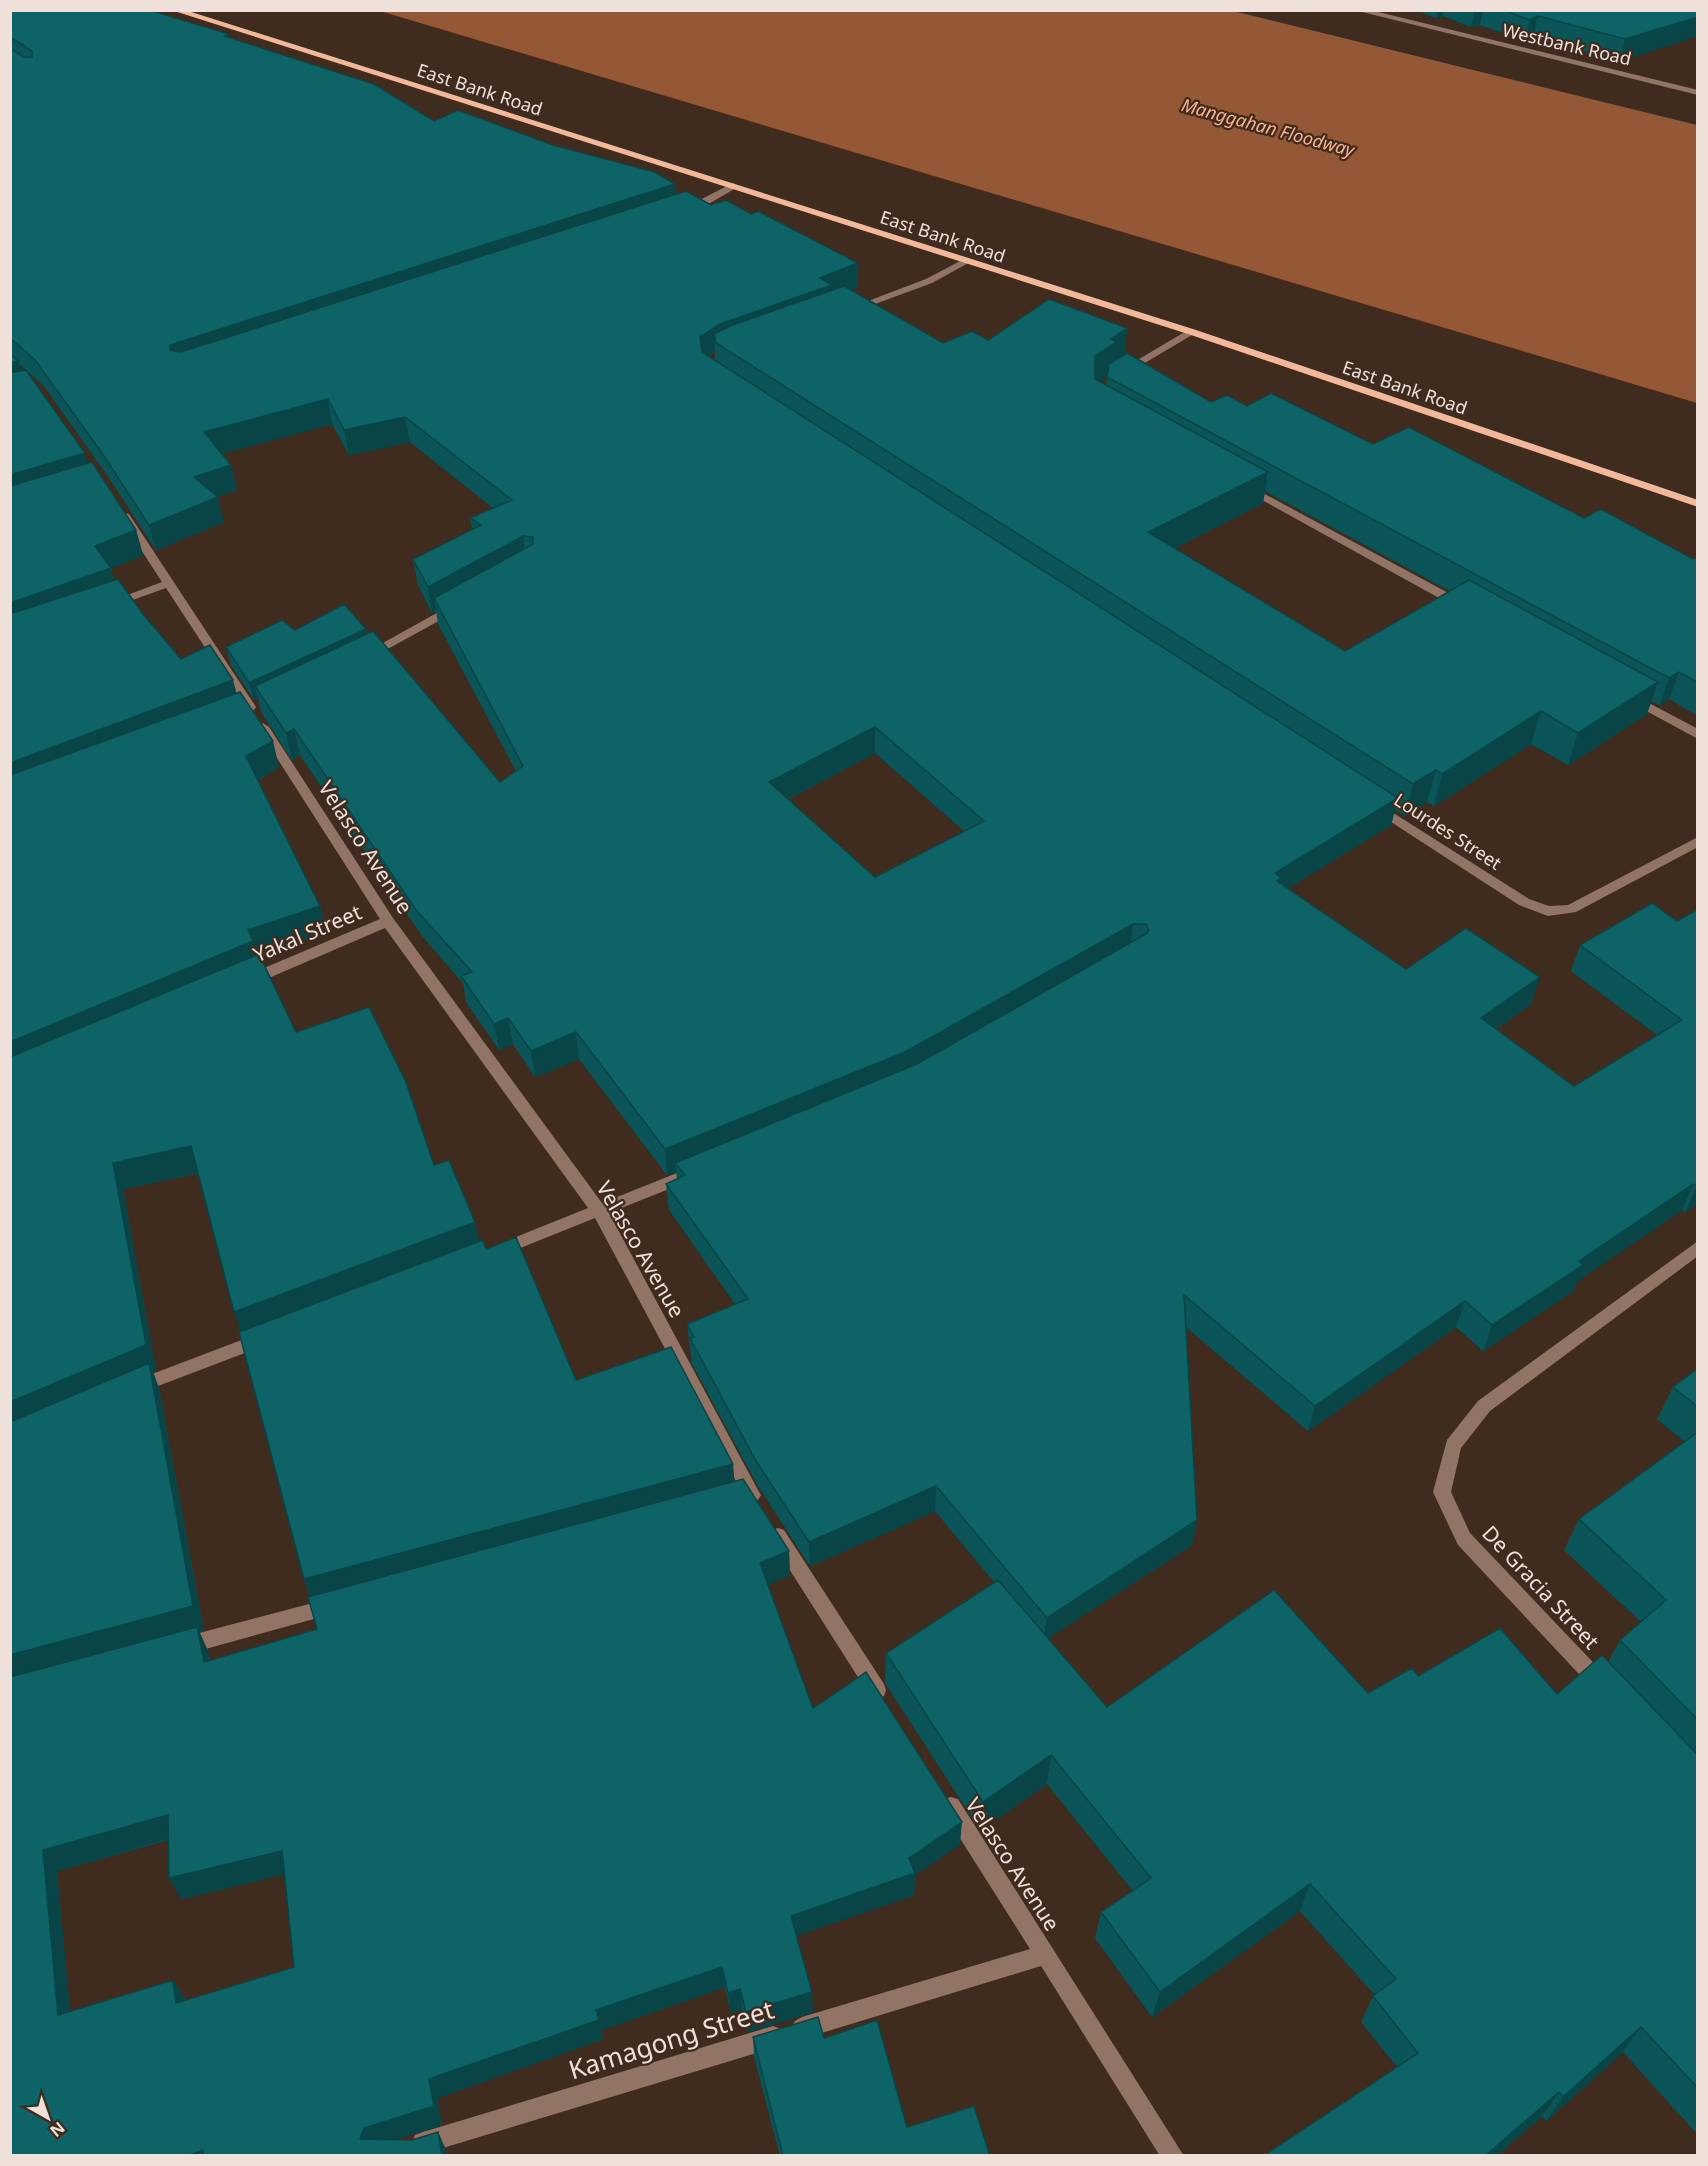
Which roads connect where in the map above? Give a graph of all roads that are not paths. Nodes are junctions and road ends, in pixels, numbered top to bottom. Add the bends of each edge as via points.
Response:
1 (175, 10) edge
2 (1358, 10) edge
3 (1698, 93) edge
4 (733, 186) junction
5 (679, 212) edge
6 (967, 261) junction
7 (836, 314) edge
8 (1192, 332) junction
9 (1117, 376) edge
10 (1242, 484) edge
11 (115, 500) edge
12 (1698, 504) edge
13 (169, 583) junction
14 (460, 604) edge
15 (101, 607) edge
16 (1470, 609) edge
17 (360, 659) edge
18 (1625, 695) edge
19 (1698, 735) edge
20 (1364, 798) edge
21 (1698, 841) edge
22 (388, 921) junction
23 (237, 985) edge
24 (700, 1171) edge
25 (600, 1212) junction
26 (1698, 1247) edge
27 (490, 1253) edge
28 (280, 1333) edge
29 (127, 1391) edge
30 (345, 1602) edge
31 (172, 1650) edge
32 (1609, 1692) edge
33 (885, 1703) edge
34 (943, 1793) edge
35 (1046, 1954) junction
36 (405, 2149) edge
37 (1173, 2156) edge

1 - 4 main road, East Bank Road
2 - 3 street, Westbank Road
4 - 5 street
4 - 6 main road, East Bank Road
6 - 7 street via 929,281
6 - 8 main road, East Bank Road
8 - 9 street
8 - 12 main road, East Bank Road
10 - 16 street
11 - 13 street, Velasco Avenue
13 - 15 street
13 - 22 street, Velasco Avenue
14 - 17 street
18 - 19 street
20 - 21 street, Lourdes Street via 1524,902 1548,911 1570,909
22 - 23 street, Yakal Street
22 - 25 street, Velasco Avenue
24 - 25 street
25 - 27 street
25 - 33 street, Velasco Avenue via 744,1493 766,1517
26 - 32 street, De Gracia Street via 1484,1406 1453,1445 1442,1492 1464,1539
28 - 29 street
30 - 31 street
34 - 35 street, Velasco Avenue
35 - 36 street, Kamagong Street
35 - 37 street, Velasco Avenue

